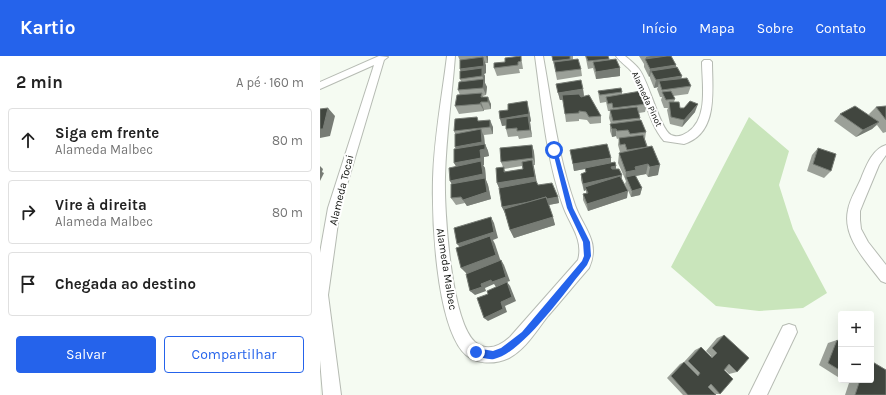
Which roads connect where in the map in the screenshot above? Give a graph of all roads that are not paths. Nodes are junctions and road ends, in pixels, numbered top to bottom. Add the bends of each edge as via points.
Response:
1 (451, 56) edge
2 (539, 56) edge
3 (620, 56) edge
4 (383, 58) edge
5 (707, 62) dead end
6 (320, 86) edge
7 (886, 149) edge
8 (886, 276) edge
9 (789, 332) dead end
10 (332, 395) edge
11 (758, 395) edge

1 - 2 street, Alameda Malbec via 439,178 439,222 448,290 460,332 467,344 476,352 493,355 504,352 524,335 584,263 587,256 587,242 570,208 554,150
3 - 5 street, Alameda Pinot via 635,70 660,129 668,138 679,140 684,140 697,131 707,111
4 - 6 street
4 - 10 street, Alameda Tocai via 358,125 334,208 328,245 322,295
7 - 8 street via 875,160 854,211 854,226 858,236 866,251
9 - 11 street

